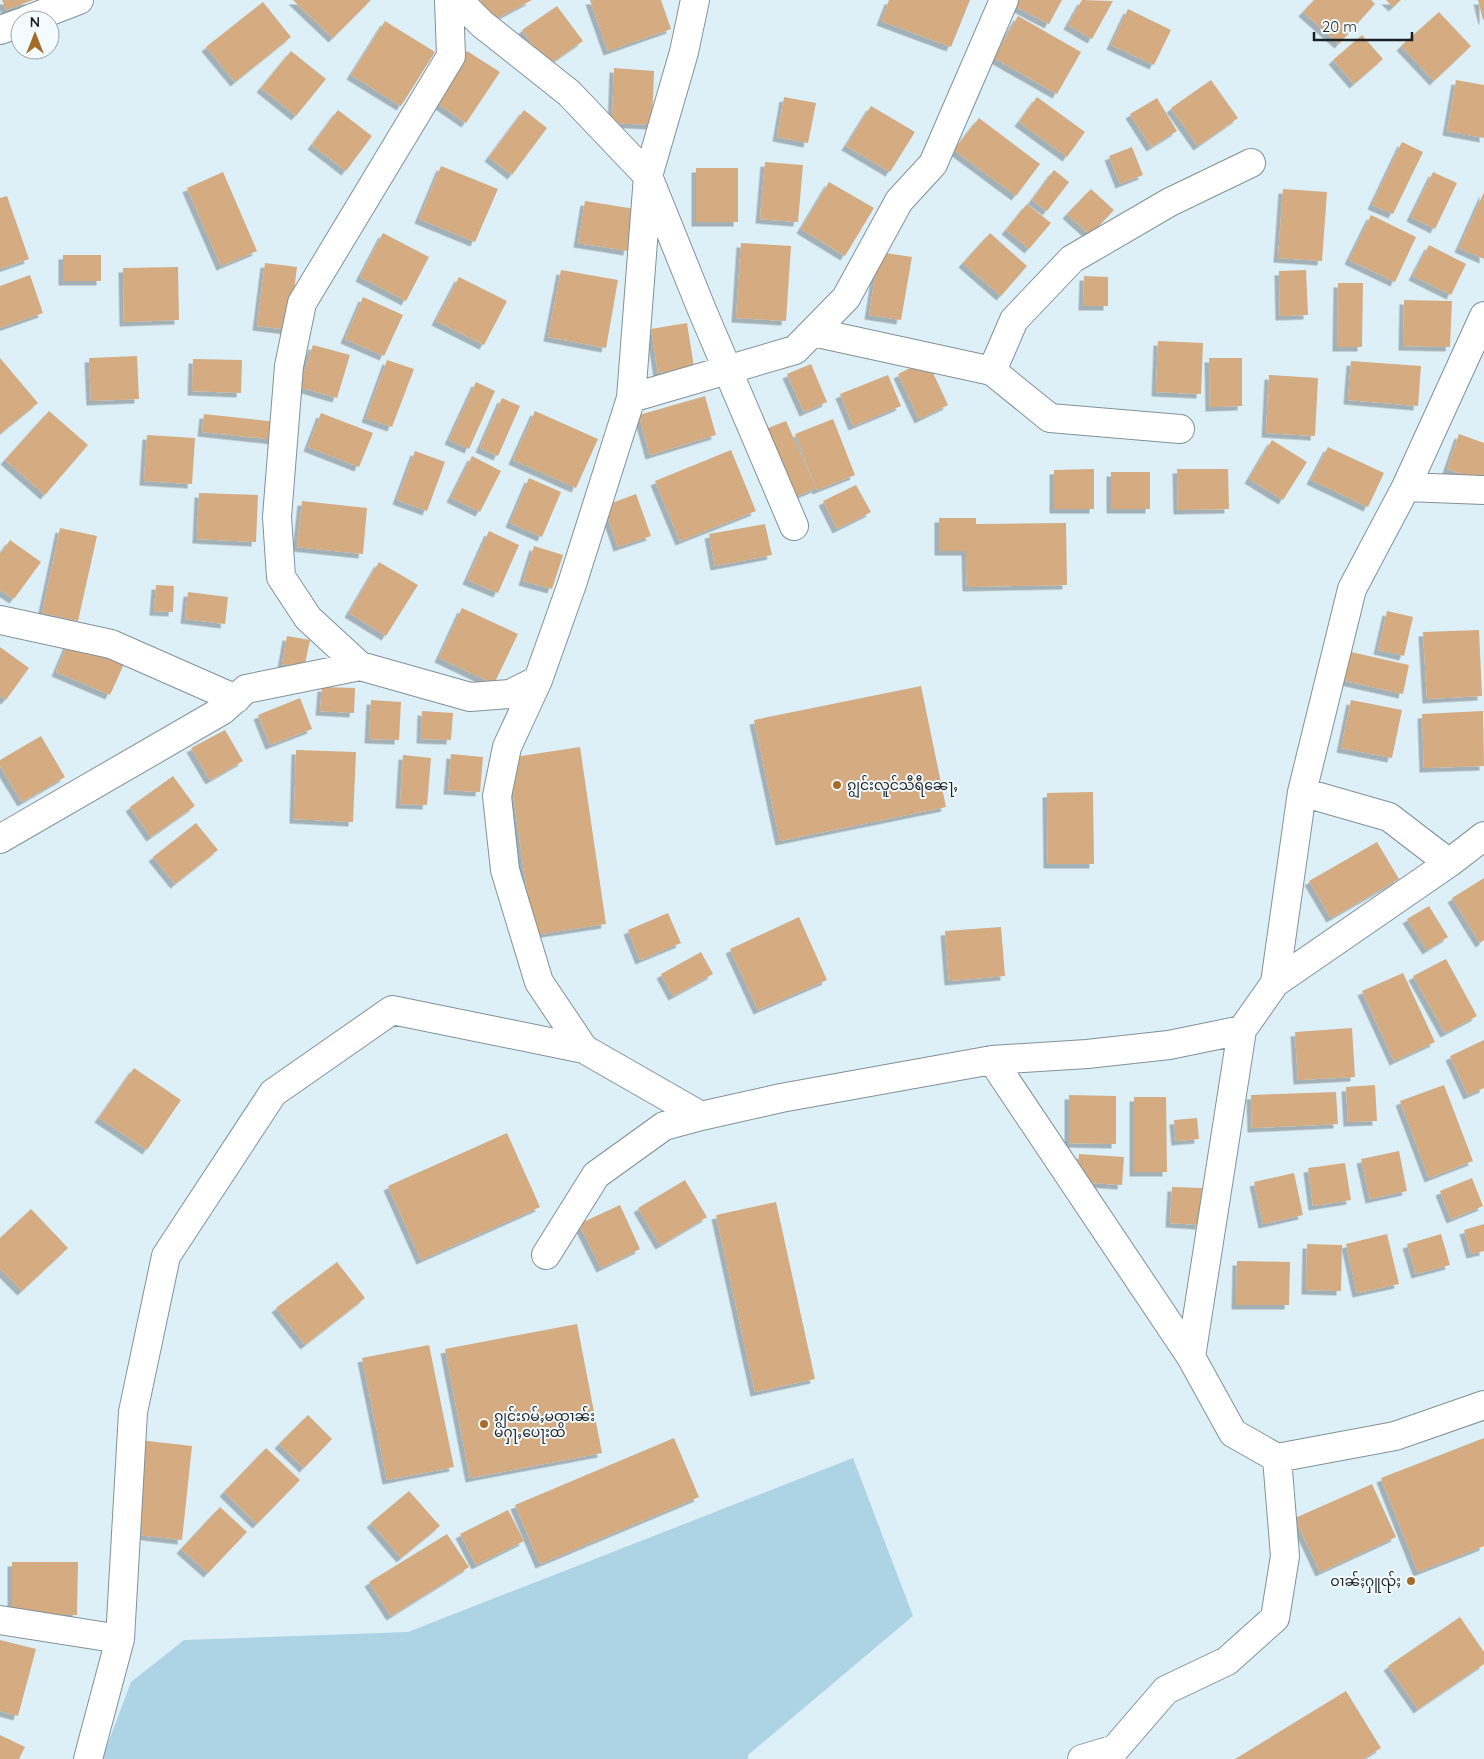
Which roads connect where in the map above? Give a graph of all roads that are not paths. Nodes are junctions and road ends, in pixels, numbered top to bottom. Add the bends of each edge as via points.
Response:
1 (79, 0) edge
2 (449, 0) edge
3 (458, 0) edge
4 (696, 0) edge
5 (1004, 0) edge
6 (53, 10) edge
7 (1251, 163) dead end
8 (648, 176) junction
9 (1484, 316) edge
10 (813, 332) junction
11 (727, 369) junction
12 (992, 371) junction
13 (631, 398) junction
14 (1180, 429) dead end
15 (1406, 487) junction
16 (1484, 490) edge
17 (794, 526) dead end
18 (0, 620) edge
19 (360, 666) junction
20 (538, 680) junction
21 (236, 699) junction
22 (1302, 792) junction
23 (1484, 836) edge
24 (0, 839) edge
25 (1449, 863) junction
26 (1275, 983) junction
27 (1242, 1030) junction
28 (584, 1049) junction
29 (992, 1060) junction
30 (701, 1116) junction
31 (546, 1255) dead end
32 (1191, 1357) junction
33 (1484, 1405) edge
34 (1277, 1458) junction
35 (0, 1620) edge
36 (120, 1639) junction
37 (88, 1759) edge
38 (1082, 1759) edge

1 - 6 street
2 - 19 street via 451,56 302,303 290,366 277,517 281,577 308,618
3 - 8 street via 482,24 569,93
4 - 8 street
5 - 10 street via 933,164 899,201 846,298
7 - 12 street via 1170,202 1072,259 1014,320
8 - 11 street
8 - 13 street
9 - 15 street
10 - 11 street via 795,350
10 - 12 street
11 - 13 street
11 - 17 street
12 - 14 street via 1050,418
13 - 20 street
15 - 16 street
15 - 22 street via 1352,589
18 - 21 street via 111,644
19 - 20 street via 470,697 510,694
19 - 21 street via 246,690
20 - 28 street via 507,747 496,796 505,870 539,982
21 - 24 street via 223,710
22 - 25 street via 1389,817
22 - 26 street
23 - 25 street
25 - 26 street
26 - 27 street
27 - 29 street via 1160,1046
27 - 32 street
28 - 30 street
28 - 36 street via 392,1010 273,1093 166,1256 133,1412
29 - 30 street via 781,1098
29 - 32 street
30 - 31 street via 664,1126 596,1175
32 - 34 street via 1234,1433
33 - 34 street via 1395,1436
34 - 38 street via 1285,1556 1275,1618 1228,1661 1166,1690 1115,1749
35 - 36 street
36 - 37 street

